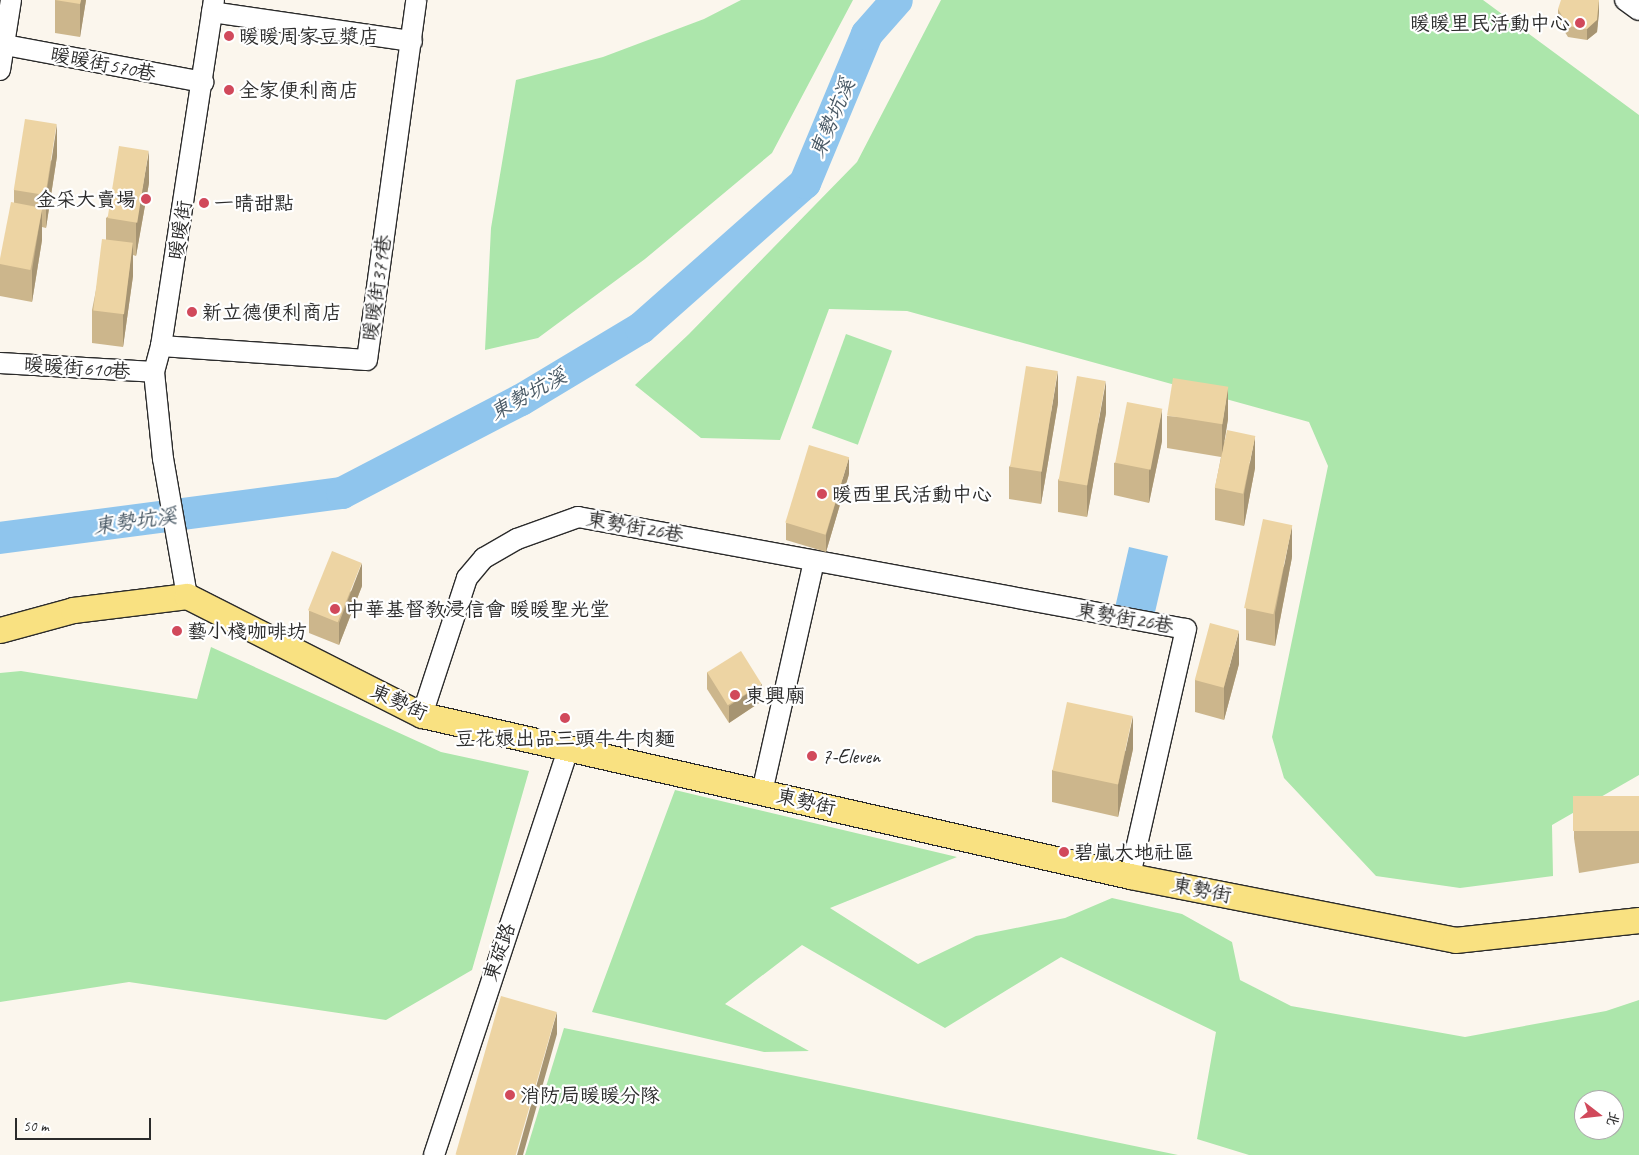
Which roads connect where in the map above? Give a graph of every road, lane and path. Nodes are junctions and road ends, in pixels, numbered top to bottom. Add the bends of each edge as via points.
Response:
1 (11, 0) edge
2 (416, 0) edge
3 (213, 6) edge
4 (412, 41) junction
5 (1, 47) edge
6 (0, 70) edge
7 (203, 82) junction
8 (161, 346) junction
9 (0, 363) edge
10 (154, 372) junction
11 (814, 562) junction
12 (187, 596) junction
13 (0, 630) edge
14 (422, 715) junction
15 (568, 749) junction
16 (762, 792) junction
17 (1130, 876) junction
18 (1639, 920) edge
19 (434, 1155) edge

1 - 5 street
2 - 4 street, 暖暖街379巷
3 - 4 street
3 - 7 street, 暖暖街
4 - 8 street, 暖暖街379巷 via 367,360
5 - 6 street
5 - 7 street, 暖暖街570巷
7 - 8 street, 暖暖街
8 - 10 street, 暖暖街
9 - 10 street, 暖暖街610巷
10 - 12 street, 暖暖街 via 163,459
11 - 14 street, 東勢街26巷 via 594,518 578,517 547,526 517,538 484,558 467,578
11 - 16 street
11 - 17 street, 東勢街26巷 via 1186,629
12 - 13 main road via 73,610
12 - 14 main road, 東勢街
14 - 15 main road, 東勢街
15 - 16 main road, 東勢街
15 - 19 street, 東碇路
16 - 17 main road, 東勢街
17 - 18 main road, 東勢街 via 1455,940

